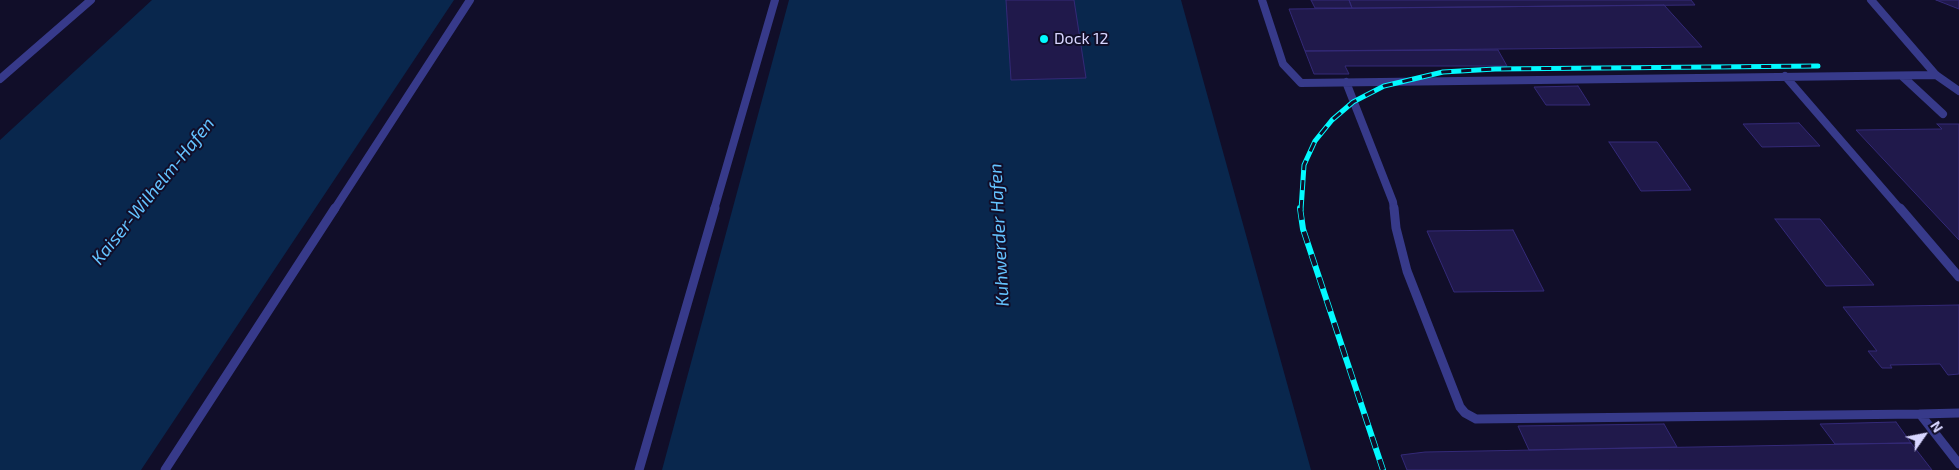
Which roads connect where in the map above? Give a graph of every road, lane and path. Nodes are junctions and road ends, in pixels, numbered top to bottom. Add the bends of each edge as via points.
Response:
1 (91, 0) edge
2 (470, 0) edge
3 (775, 0) edge
4 (1262, 0) edge
5 (1871, 0) edge
6 (1936, 75) junction
7 (1785, 76) junction
8 (1902, 76) junction
9 (0, 79) edge
10 (1346, 82) junction
11 (1959, 91) edge
12 (1943, 114) dead end
13 (1959, 277) edge
14 (1920, 414) junction
15 (1959, 414) edge
16 (1959, 464) edge
17 (165, 470) edge
18 (639, 470) edge

1 - 9 lane
2 - 17 lane
3 - 18 lane
4 - 10 lane via 1283,64 1293,76 1301,83
5 - 6 lane
6 - 8 lane
6 - 11 lane
7 - 8 lane
7 - 10 lane
7 - 13 lane
8 - 12 lane
10 - 14 lane via 1393,202 1407,272 1460,406 1476,419
14 - 15 lane
14 - 16 lane

